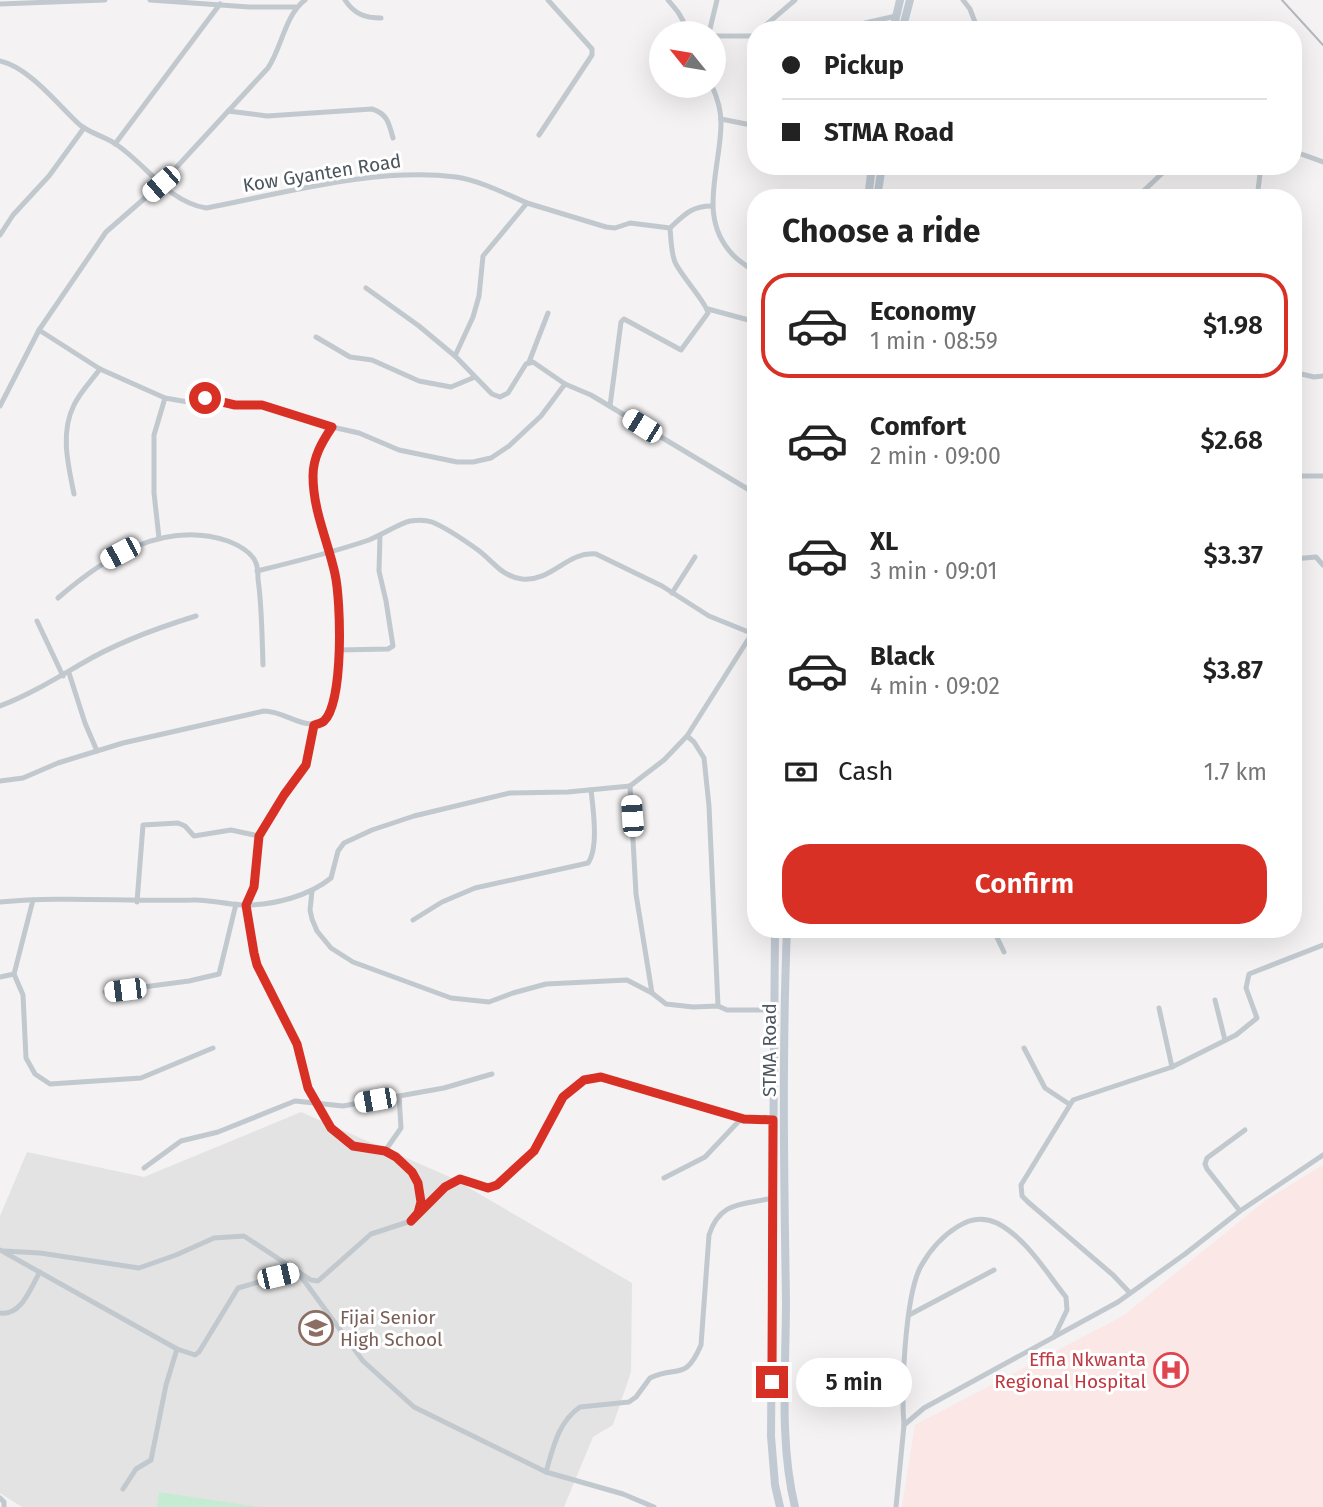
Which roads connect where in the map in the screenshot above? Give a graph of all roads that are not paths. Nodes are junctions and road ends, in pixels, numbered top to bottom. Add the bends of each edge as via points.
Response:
1 (105, 0) edge
2 (150, 0) edge
3 (305, 0) edge
4 (345, 0) edge
5 (548, 0) edge
6 (668, 0) edge
7 (717, 0) edge
8 (795, 0) edge
9 (900, 0) edge
10 (910, 0) edge
11 (963, 0) edge
12 (0, 4) edge
13 (220, 4) junction
14 (295, 7) junction
15 (896, 16) junction
16 (381, 18) dead end
17 (682, 21) edge
18 (712, 21) edge
19 (771, 21) edge
20 (874, 21) edge
21 (895, 21) edge
22 (904, 21) edge
23 (975, 21) edge
24 (747, 34) edge
25 (726, 35) edge
26 (0, 61) edge
27 (715, 98) edge
28 (228, 111) junction
29 (721, 119) junction
30 (747, 124) edge
31 (84, 128) junction
32 (539, 135) dead end
33 (393, 138) dead end
34 (115, 144) junction
35 (1302, 154) edge
36 (1323, 162) edge
37 (1160, 175) edge
38 (161, 184) junction
39 (1146, 189) edge
40 (527, 202) junction
41 (712, 206) junction
42 (670, 228) junction
43 (0, 235) edge
44 (747, 266) edge
45 (366, 288) dead end
46 (708, 309) junction
47 (548, 313) dead end
48 (747, 319) edge
49 (39, 330) junction
50 (316, 337) dead end
51 (455, 356) junction
52 (529, 362) junction
53 (100, 369) junction
54 (1302, 374) edge
55 (1323, 376) edge
56 (475, 377) junction
57 (565, 384) junction
58 (165, 398) junction
59 (0, 406) edge
60 (610, 406) junction
61 (332, 427) junction
62 (1302, 476) edge
63 (1323, 476) edge
64 (747, 489) edge
65 (74, 494) dead end
66 (380, 535) junction
67 (159, 538) junction
68 (329, 552) junction
69 (695, 557) dead end
70 (1302, 558) edge
71 (1323, 565) edge
72 (257, 571) junction
73 (672, 593) junction
74 (58, 598) dead end
75 (196, 616) dead end
76 (37, 621) dead end
77 (747, 631) edge
78 (747, 639) edge
79 (340, 650) junction
80 (264, 665) dead end
81 (66, 674) junction
82 (0, 706) edge
83 (314, 725) junction
84 (687, 736) junction
85 (97, 751) junction
86 (0, 781) edge
87 (630, 786) junction
88 (591, 790) junction
89 (259, 836) junction
90 (312, 891) junction
91 (33, 900) junction
92 (0, 902) edge
93 (137, 902) junction
94 (236, 904) junction
95 (246, 905) junction
96 (413, 920) dead end
97 (775, 938) edge
98 (788, 938) edge
99 (998, 938) edge
100 (1323, 945) edge
101 (1004, 951) dead end
102 (14, 974) junction
103 (0, 977) edge
104 (105, 992) dead end
105 (652, 993) junction
106 (1214, 1000) dead end
107 (718, 1006) junction
108 (1159, 1008) dead end
109 (773, 1010) junction
110 (1225, 1040) junction
111 (213, 1048) dead end
112 (1024, 1048) dead end
113 (1172, 1066) junction
114 (492, 1074) dead end
115 (399, 1096) junction
116 (317, 1104) junction
117 (1069, 1104) junction
118 (744, 1119) junction
119 (773, 1120) junction
120 (1245, 1130) dead end
121 (385, 1151) junction
122 (1323, 1155) edge
123 (144, 1168) dead end
124 (664, 1178) dead end
125 (773, 1198) junction
126 (1240, 1211) junction
127 (411, 1221) junction
128 (0, 1250) edge
129 (993, 1270) dead end
130 (40, 1272) junction
131 (298, 1272) junction
132 (1130, 1293) junction
133 (0, 1313) edge
134 (909, 1315) junction
135 (1053, 1338) junction
136 (177, 1349) junction
137 (904, 1425) junction
138 (546, 1472) junction
139 (123, 1489) dead end
140 (0, 1498) edge
141 (4, 1507) edge
142 (654, 1507) edge
143 (780, 1507) edge
144 (795, 1507) edge
145 (896, 1507) edge

1 - 12 street
2 - 13 street
3 - 14 street
4 - 16 street via 359,14
5 - 32 street via 592,49 592,55
6 - 17 street
7 - 18 street
8 - 19 street
9 - 15 main road
10 - 22 main road
11 - 23 street
13 - 14 street
13 - 34 street
14 - 28 street via 274,59
15 - 20 street
15 - 21 main road
24 - 25 street
26 - 31 street, Kow Gyanten Road via 19,68
27 - 29 street
28 - 33 street via 267,116 372,109 387,118
28 - 38 street
29 - 30 street
29 - 41 street
31 - 34 street, Kow Gyanten Road
31 - 43 street
34 - 38 street, Kow Gyanten Road
35 - 36 street
37 - 39 street
38 - 40 street, Kow Gyanten Road via 189,204 206,208 350,181 411,175 458,177
38 - 49 street via 106,232
40 - 42 street, Kow Gyanten Road via 606,227 630,223
40 - 51 street via 483,256 479,296
41 - 42 street via 684,213
41 - 44 street via 719,235
42 - 46 street via 674,260
45 - 51 street
46 - 48 street
46 - 60 street via 681,350 624,319
47 - 52 street
49 - 53 street
49 - 59 street
50 - 56 street via 349,357 372,360 419,381 451,387
51 - 56 street
52 - 56 street via 508,393 500,397
52 - 57 street
53 - 58 street
53 - 65 street via 74,403 66,425
54 - 55 street
57 - 60 street
57 - 61 street via 541,416 509,446 491,458 473,462 399,450
58 - 61 street via 262,405
58 - 67 street via 154,435
60 - 64 street
61 - 68 street via 319,447 313,475 317,518
62 - 63 street
66 - 68 street
66 - 73 street via 408,521 429,521 480,551 503,574 521,579 544,576 570,558 596,554
66 - 79 street via 379,572 393,646
67 - 72 street via 217,537 240,545 256,563
67 - 74 street via 106,561
68 - 72 street
68 - 79 street via 338,597
69 - 73 street
70 - 71 street via 1316,557
72 - 80 street
73 - 77 street via 709,616
75 - 81 street via 158,628
76 - 81 street
78 - 84 street
79 - 83 street via 328,715
81 - 82 street
81 - 85 street
83 - 85 street via 264,711
83 - 89 street via 306,765
84 - 87 street
84 - 107 street via 704,758
85 - 86 street via 23,778
87 - 88 street
87 - 105 street via 636,894
88 - 90 street via 510,793 372,830 344,843 331,878
88 - 96 street via 593,833 588,863 475,888
89 - 93 street via 231,830 194,836 178,823 143,825
89 - 95 street via 254,887
90 - 95 street
90 - 105 street via 312,919 331,947 353,962 451,998 489,1002 546,984 622,980
91 - 92 street
91 - 93 street
91 - 102 street
93 - 94 street
94 - 95 street
94 - 104 street via 219,974
95 - 116 street via 257,965 297,1044
97 - 109 main road, STMA Road
98 - 144 main road, STMA Road via 783,1196 787,1437
99 - 101 street
100 - 110 street via 1249,974 1246,988 1257,1018
102 - 103 street
102 - 111 street via 23,995 26,1058 35,1074 50,1084 141,1077
105 - 107 street via 666,1004
106 - 110 street
107 - 109 street
108 - 113 street
109 - 119 main road, STMA Road
110 - 113 street
112 - 117 street via 1045,1088
113 - 117 street
114 - 115 street
115 - 116 street via 343,1106
115 - 121 street via 401,1128
116 - 121 street via 346,1143
116 - 123 street via 295,1101 181,1142
117 - 132 street via 1021,1192
118 - 119 street
118 - 124 street via 705,1157
118 - 127 street via 601,1077 584,1080 563,1097 534,1151 497,1185 488,1188 460,1179 445,1187
119 - 125 main road, STMA Road
120 - 126 street via 1205,1164
121 - 127 street via 403,1161 418,1183 421,1202
122 - 126 street
125 - 138 street via 730,1208 714,1220 701,1345 695,1360 682,1372 650,1378 629,1402 575,1410 556,1436
125 - 143 main road, STMA Road via 771,1436
126 - 132 street
127 - 131 street via 371,1234 318,1281
128 - 130 street
128 - 131 street via 139,1268 214,1238 244,1236
129 - 134 street
130 - 133 street via 16,1310
130 - 136 street
131 - 136 street via 238,1288 199,1352
131 - 138 street via 363,1361 402,1398
132 - 135 street
134 - 135 street via 920,1268 938,1241 966,1222 985,1219 1020,1241 1066,1297 1067,1310
134 - 137 street
135 - 137 street via 924,1408
136 - 139 street via 151,1461 136,1469
137 - 145 street
138 - 142 street
140 - 141 street

